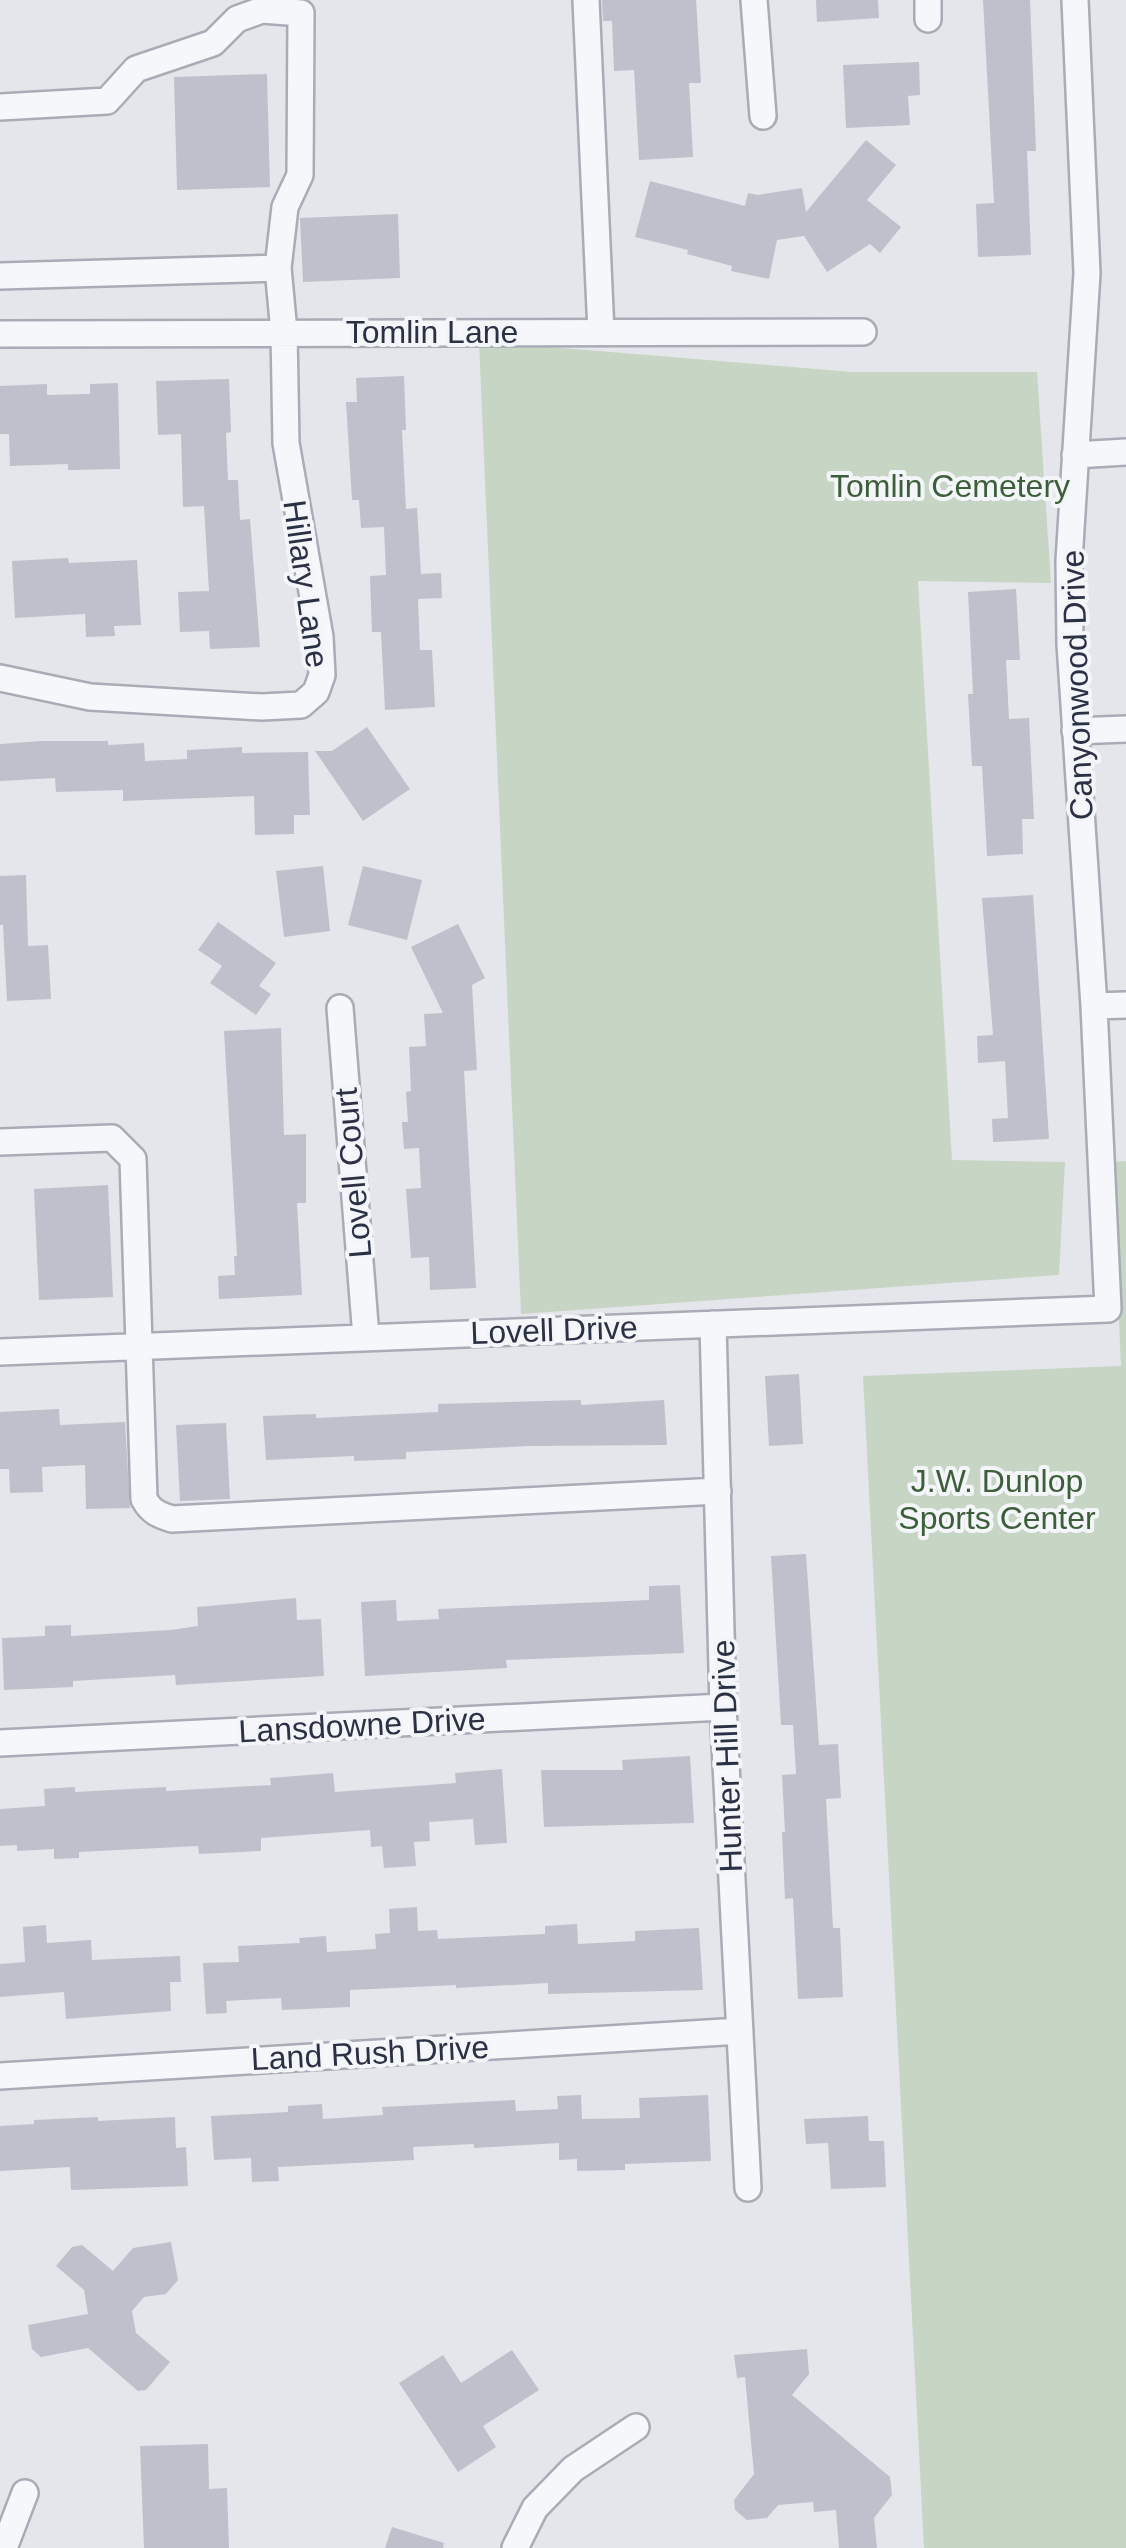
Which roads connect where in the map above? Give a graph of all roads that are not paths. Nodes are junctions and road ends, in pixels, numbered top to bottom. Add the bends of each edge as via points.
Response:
1 (586, 0) edge
2 (754, 0) edge
3 (1074, 0) edge
4 (0, 107) edge
5 (763, 116) dead end
6 (278, 268) junction
7 (0, 276) edge
8 (284, 332) junction
9 (601, 332) junction
10 (863, 332) dead end
11 (0, 334) edge
12 (1126, 452) edge
13 (1075, 455) junction
14 (0, 678) edge
15 (1126, 729) edge
16 (1075, 732) junction
17 (1126, 1005) edge
18 (1094, 1006) junction
19 (340, 1008) dead end
20 (0, 1142) edge
21 (1108, 1310) joint
22 (713, 1324) junction
23 (366, 1337) junction
24 (137, 1347) junction
25 (0, 1352) edge
26 (718, 1491) junction
27 (723, 1707) junction
28 (0, 1743) edge
29 (740, 2031) junction
30 (0, 2076) edge
31 (748, 2188) dead end
32 (636, 2427) dead end
33 (25, 2493) dead end
34 (4, 2548) edge
35 (516, 2548) edge

1 - 9 street
2 - 5 street
3 - 13 street, Canyonwood Drive via 1087,273
4 - 6 street, Hillary Lane via 107,101 136,69 213,43 236,19 262,10 301,13 300,175 285,207
6 - 7 street
6 - 8 street, Hillary Lane
8 - 9 street, Tomlin Lane
8 - 11 street, Tomlin Lane
8 - 14 street, Hillary Lane via 286,443 320,637 316,692 301,705 262,707 90,697
9 - 10 street, Tomlin Lane
12 - 13 street
13 - 16 street, Canyonwood Drive
15 - 16 street
16 - 18 street, Canyonwood Drive
17 - 18 street
18 - 21 street, Canyonwood Drive
19 - 23 street, Lovell Court
20 - 24 street via 112,1138 134,1159
21 - 22 street, Lovell Drive
22 - 23 street, Lovell Drive
22 - 26 street, Hunter Hill Drive
23 - 24 street, Lovell Drive
24 - 25 street, Lovell Drive
24 - 26 street via 144,1499 150,1510 172,1520
26 - 27 street, Hunter Hill Drive
27 - 28 street, Lansdowne Drive
27 - 29 street, Hunter Hill Drive
29 - 30 street, Land Rush Drive
29 - 31 street, Hunter Hill Drive
32 - 35 street via 573,2469 535,2508
33 - 34 street

